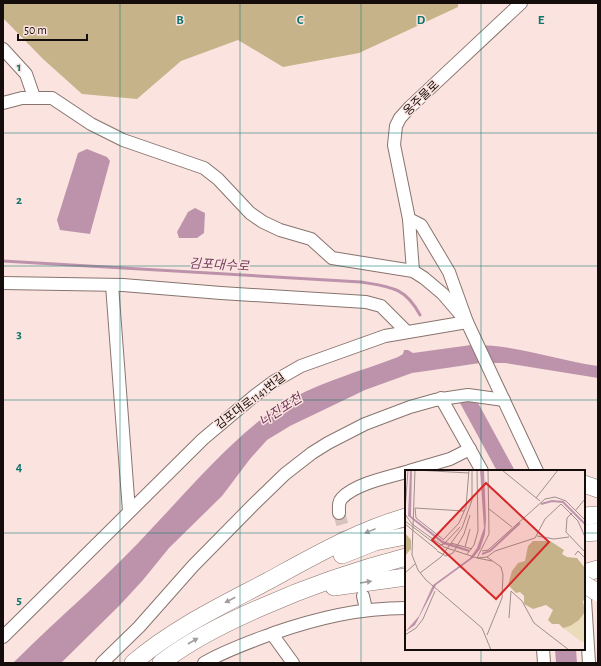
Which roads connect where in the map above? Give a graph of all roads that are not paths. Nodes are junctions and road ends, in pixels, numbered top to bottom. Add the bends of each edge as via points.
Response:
1 (521, 3) edge
2 (3, 49) edge
3 (34, 97) junction
4 (3, 102) edge
5 (409, 219) junction
6 (413, 272) junction
7 (3, 283) edge
8 (112, 285) junction
9 (469, 325) junction
10 (406, 331) junction
11 (502, 396) junction
12 (441, 398) junction
13 (470, 449) junction
14 (413, 470) edge
15 (481, 470) edge
16 (537, 470) edge
17 (405, 472) edge
18 (585, 484) edge
19 (598, 489) edge
20 (129, 511) junction
21 (340, 513) tunnel mouth
22 (598, 515) edge
23 (585, 516) edge
24 (405, 517) edge
25 (598, 532) edge
26 (585, 533) edge
27 (405, 536) edge
28 (405, 557) edge
29 (598, 569) edge
30 (585, 573) edge
31 (405, 577) edge
32 (264, 583) junction
33 (585, 585) edge
34 (598, 593) edge
35 (362, 596) dead end
36 (585, 600) edge
37 (260, 608) junction
38 (405, 608) edge
39 (366, 609) junction
40 (272, 634) junction
41 (3, 637) edge
42 (543, 650) edge
43 (102, 663) edge
44 (133, 663) edge
45 (161, 663) edge
46 (204, 663) edge
47 (293, 663) edge
48 (544, 663) edge
49 (589, 663) edge

1 - 5 lane, 옹주물로 via 400,118 396,126 394,145
2 - 3 lane via 26,74
3 - 4 lane
3 - 6 lane via 52,98 91,124 123,140 204,168 262,222 311,239 332,258
5 - 6 lane, 옹주물로
5 - 9 lane via 421,225 449,272
6 - 9 lane via 443,294
7 - 8 lane
8 - 10 lane via 366,302 382,306
8 - 20 lane
9 - 10 lane, 김포대로1141번길
9 - 11 lane
10 - 20 lane, 김포대로1141번길 via 369,341 301,366 273,382 211,431
11 - 12 lane via 468,395
11 - 16 lane
12 - 13 lane
12 - 43 lane via 398,410 365,424 328,442 300,461 204,554 139,627
13 - 14 lane via 445,461
13 - 15 lane
17 - 21 lane via 350,492 338,505
18 - 19 highway
20 - 41 lane, 김포대로1141번길
22 - 23 highway
24 -> 32 highway via 329,549
25 - 26 highway
27 - 32 highway via 374,542
28 - 37 highway via 339,576 299,590
29 - 30 highway
37 -> 31 highway via 336,587
32 -> 44 highway via 179,629
33 - 34 highway, bridge
35 - 39 lane
36 - 49 lane
45 -> 37 highway via 210,632
38 - 39 lane
39 - 40 lane via 322,618
40 - 46 lane via 239,645
40 - 47 lane
42 - 48 lane

